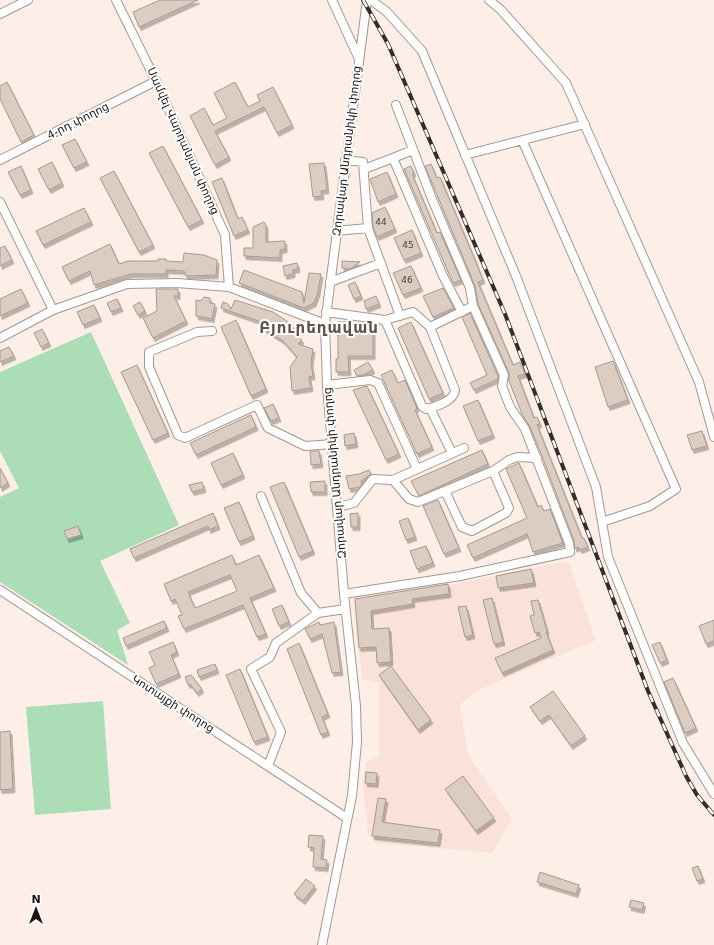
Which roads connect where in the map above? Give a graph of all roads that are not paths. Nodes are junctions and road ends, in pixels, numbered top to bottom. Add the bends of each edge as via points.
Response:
1 (28, 0) edge
2 (116, 0) edge
3 (332, 0) edge
4 (367, 0) edge
5 (371, 0) edge
6 (489, 0) edge
7 (0, 14) edge
8 (359, 58) junction
9 (156, 81) junction
10 (396, 105) dead end
11 (585, 124) junction
12 (523, 142) junction
13 (413, 150) junction
14 (466, 155) junction
15 (392, 158) junction
16 (0, 160) edge
17 (346, 160) junction
18 (364, 169) junction
19 (0, 202) edge
20 (368, 228) junction
21 (336, 231) junction
22 (381, 263) junction
23 (330, 282) junction
24 (229, 287) junction
25 (473, 306) junction
26 (53, 310) junction
27 (326, 312) junction
28 (462, 312) junction
29 (400, 316) junction
30 (385, 320) junction
31 (325, 324) junction
32 (430, 328) junction
33 (212, 331) dead end
34 (0, 338) edge
35 (328, 385) junction
36 (430, 408) junction
37 (714, 437) edge
38 (334, 444) junction
39 (464, 448) dead end
40 (452, 453) junction
41 (537, 458) junction
42 (417, 469) junction
43 (493, 471) junction
44 (393, 480) junction
45 (445, 491) junction
46 (260, 496) dead end
47 (338, 507) junction
48 (602, 522) junction
49 (0, 590) edge
50 (344, 594) junction
51 (345, 609) junction
52 (318, 613) junction
53 (268, 766) junction
54 (714, 794) edge
55 (347, 818) junction
56 (322, 945) edge

1 - 7 street
2 - 9 street, Սամվել Վարդանյան փողոց
3 - 8 street
4 - 8 street, Զորավար Անդրանիկի փողոց
5 - 14 street via 387,12 422,51
6 - 11 street via 566,83
8 - 17 street, Զորավար Անդրանիկի փողոց
9 - 16 street, 4-րդ փողոց
9 - 24 street, Սամվել Վարդանյան փողոց via 225,234
10 - 13 street
11 - 12 street
11 - 37 street via 699,382
12 - 14 street
12 - 48 street via 676,489 650,506
13 - 15 street
13 - 25 street via 470,288
14 - 48 street via 516,276 593,479
15 - 18 street
15 - 28 street via 443,276
17 - 18 street via 362,161
17 - 21 street, Զորավար Անդրանիկի փողոց
18 - 20 street
19 - 26 street
20 - 21 street
20 - 22 street
21 - 23 street, Զորավար Անդրանիկի փողոց
22 - 23 street
22 - 29 street
23 - 27 street, Զորավար Անդրանիկի փողոց
24 - 26 street via 177,283 127,284
24 - 31 street
25 - 28 street
25 - 41 street via 504,375 502,386 510,408 525,429
26 - 34 street
27 - 30 street
27 - 31 street, Զորավար Անդրանիկի փողոց
28 - 32 street
29 - 30 street
29 - 32 street via 413,312
30 - 36 street via 422,406
31 - 35 street, Զորավար Անդրանիկի փողոց
32 - 36 street via 455,390 455,396
33 - 38 street via 197,332 149,352 149,367 178,435 185,438 257,405 268,428 305,446
35 - 38 street, Զորավար Անդրանիկի փողոց
35 - 42 street via 370,380 378,383
36 - 40 street
38 - 47 street, Զորավար Անդրանիկի փողոց
39 - 40 street
40 - 42 street
41 - 43 street via 518,457
41 - 50 street via 569,543 570,552 460,576
42 - 44 street
43 - 45 street
43 - 45 street via 509,508 472,531 462,527
44 - 45 street via 413,501 418,502
44 - 47 street via 373,480 354,503
46 - 52 street via 300,593
47 - 50 street, Զորավար Անդրանիկի փողոց
48 - 54 street via 608,557 683,743
49 - 53 street, Կոտայքի փողոց
50 - 51 street, Զորավար Անդրանիկի փողոց
51 - 52 street
51 - 55 street, Զորավար Անդրանիկի փողոց via 356,706 357,742 353,791
52 - 53 street via 276,643 270,657 251,669 280,732
53 - 55 street, Կոտայքի փողոց
55 - 56 street, Զորավար Անդրանիկի փողոց

